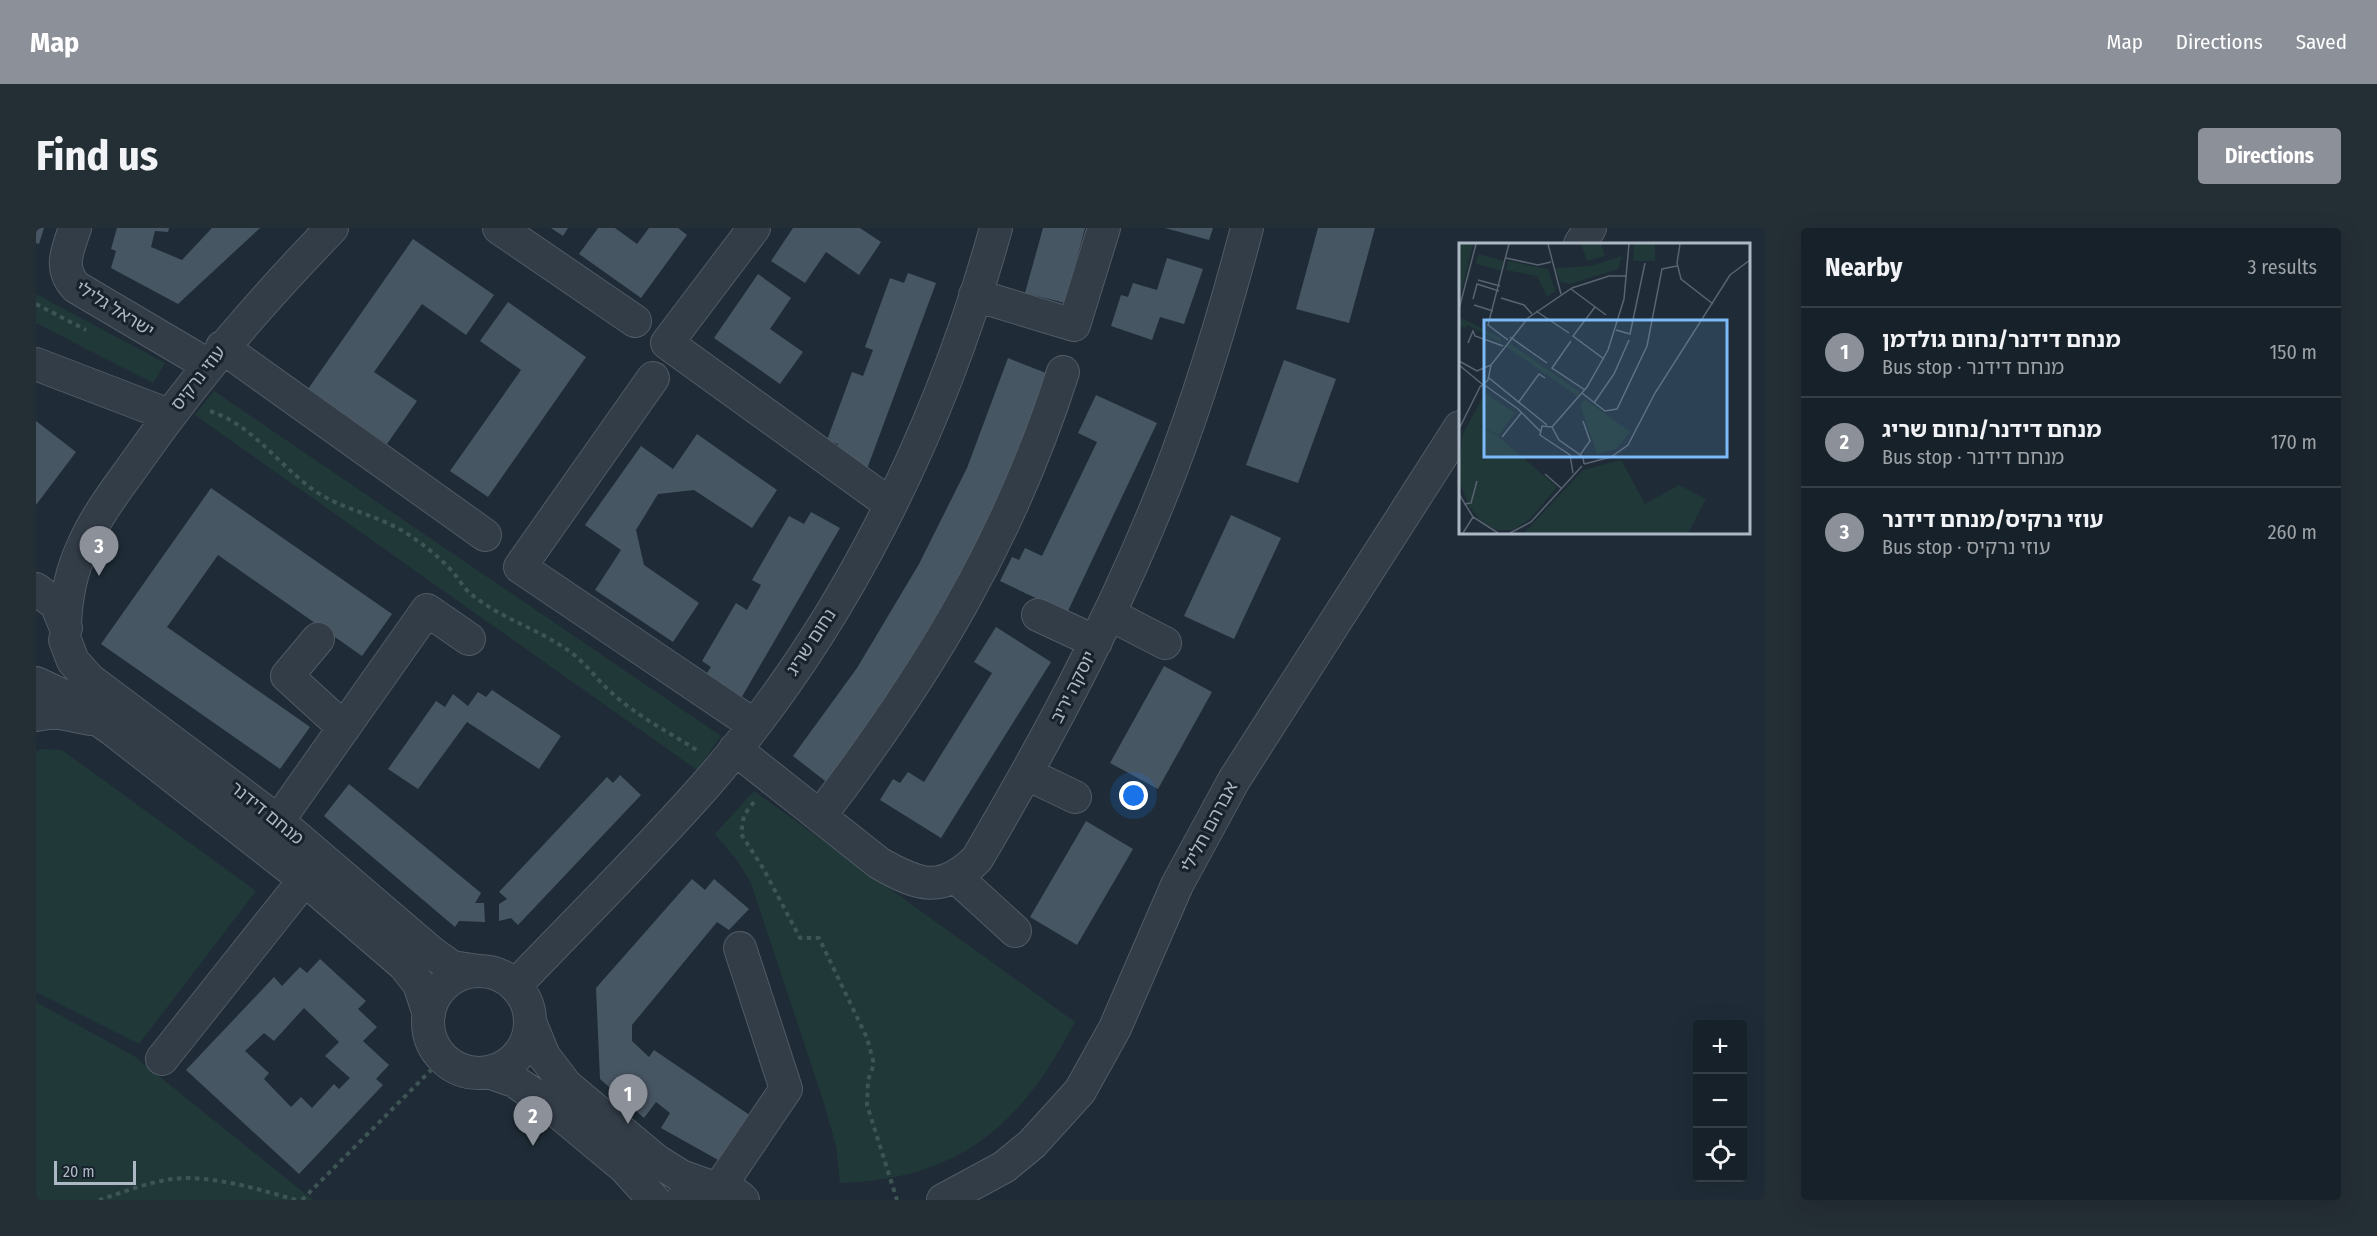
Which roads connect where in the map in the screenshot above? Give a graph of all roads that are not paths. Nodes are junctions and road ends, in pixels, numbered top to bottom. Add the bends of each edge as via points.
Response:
1 (75, 228) edge
2 (332, 228) edge
3 (499, 228) edge
4 (754, 228) edge
5 (996, 228) edge
6 (1104, 228) edge
7 (1247, 228) edge
8 (1590, 228) edge
9 (1581, 243) edge
10 (975, 295) junction
11 (635, 321) dead end
12 (215, 356) junction
13 (36, 364) edge
14 (1063, 372) dead end
15 (653, 378) dead end
16 (175, 408) junction
17 (1459, 430) edge
18 (890, 504) junction
19 (485, 535) dead end
20 (83, 544) junction
21 (36, 578) edge
22 (36, 589) edge
23 (1109, 614) junction
24 (1038, 615) dead end
25 (65, 633) junction
26 (318, 639) dead end
27 (469, 639) dead end
28 (1096, 642) junction
29 (1165, 643) dead end
30 (36, 677) edge
31 (36, 683) edge
32 (36, 715) edge
33 (344, 728) junction
34 (113, 730) junction
35 (736, 746) junction
36 (1027, 774) junction
37 (1075, 797) dead end
38 (819, 816) junction
39 (278, 821) junction
40 (956, 877) junction
41 (304, 879) junction
42 (1015, 931) dead end
43 (740, 948) dead end
44 (479, 971) junction
45 (515, 986) junction
46 (429, 1014) junction
47 (530, 1022) junction
48 (162, 1059) dead end
49 (488, 1072) junction
50 (732, 1195) edge
51 (654, 1200) edge
52 (682, 1200) edge
53 (943, 1200) edge

1 - 12 street, ישראל גלילי via 64,263 72,283 87,295
2 - 12 street, עוזי נרקיס
3 - 11 street
4 - 18 street via 668,343
5 - 10 street, נחום שריג
6 - 10 street via 1074,325
7 - 23 street, יוסקה יריב via 1224,317 1192,413 1157,507
8 - 9 street
10 - 18 street, נחום שריג via 957,350
12 - 16 street, עוזי נרקיס
12 - 19 street, ישראל גלילי
13 - 16 street
14 - 38 street via 1028,473 969,594 906,696
15 - 35 street, יוסקה יריב via 520,567
16 - 20 street, עוזי נרקיס
17 - 53 street, אברהם חלילי via 1234,780 1177,885 1115,1028 1080,1091 1058,1119 1025,1150 972,1186
18 - 35 street, נחום שריג via 826,620
20 - 21 street, עוזי נרקיס
20 - 25 street, עוזי נרקיס via 68,591
22 - 25 street, מנחם דידנר via 57,604
23 - 28 street, יוסקה יריב
23 - 29 street
24 - 28 street
25 - 30 street via 57,661
25 - 39 street, מנחם דידנר via 73,661 89,678
26 - 33 street via 287,676
27 - 33 street via 427,610
28 - 36 street, יוסקה יריב
31 - 34 street, מנחם דידנר via 66,697
32 - 34 street via 80,715
33 - 39 street
34 - 41 street, מנחם דידנר
35 - 38 street, יוסקה יריב
35 - 45 street, נחום שריג
36 - 37 street
36 - 40 street, יוסקה יריב via 978,859
38 - 40 street, יוסקה יריב via 898,874 926,884
39 - 44 street, מנחם דידנר via 440,959 462,970
40 - 42 street
41 - 46 street, מנחם דידנר via 404,964 419,984
41 - 48 street
43 - 50 street via 786,1089
44 - 45 street via 495,974
44 - 46 street via 449,981 434,999
45 - 47 street via 528,1006
46 - 49 street via 431,1038 444,1058 463,1070
47 - 49 street via 528,1038 515,1058
47 - 50 street via 548,1062 566,1084 657,1161 675,1173
49 - 51 street via 521,1084 547,1102 625,1168
50 - 52 street via 699,1189

